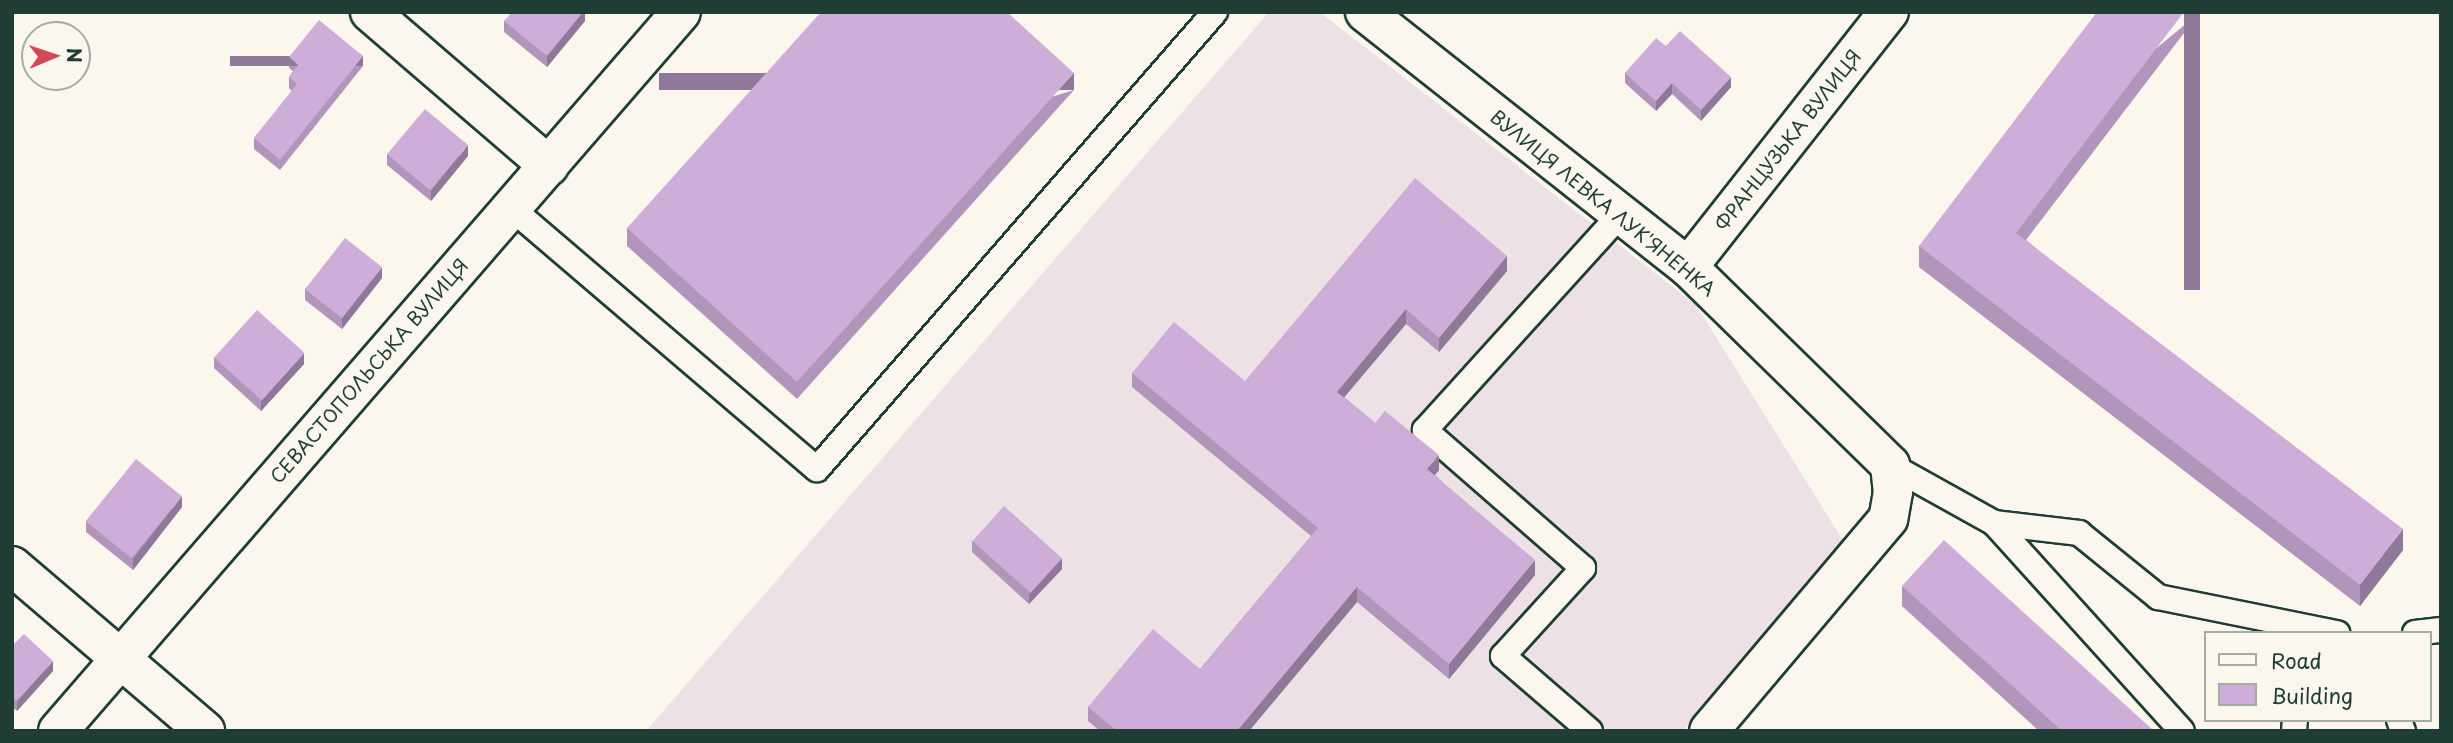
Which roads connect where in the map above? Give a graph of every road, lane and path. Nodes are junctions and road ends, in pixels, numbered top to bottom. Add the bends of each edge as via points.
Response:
1 (370, 12) edge
2 (681, 12) edge
3 (1215, 12) edge
4 (1365, 12) edge
5 (1889, 12) edge
6 (549, 166) junction
7 (511, 208) junction
8 (1621, 214) junction
9 (1688, 267) junction
10 (1890, 465) junction
11 (1994, 523) junction
12 (12, 566) edge
13 (2327, 631) edge
14 (120, 659) junction
15 (58, 731) edge
16 (205, 731) edge
17 (1590, 731) edge
18 (1709, 731) edge
19 (2182, 731) edge

1 - 6 street
2 - 6 street, СЕВАСТОПОЛЬСЬКА ВУЛИЦЯ
3 - 7 lane via 817,469
4 - 8 street, ВУЛИЦЯ ЛЕВКА ЛУК'ЯНЕНКА
5 - 9 street, ФРАНЦУЗЬКА ВУЛИЦЯ
6 - 7 street, СЕВАСТОПОЛЬСЬКА ВУЛИЦЯ
7 - 14 street, СЕВАСТОПОЛЬСЬКА ВУЛИЦЯ
8 - 9 street, ВУЛИЦЯ ЛЕВКА ЛУК'ЯНЕНКА
8 - 17 lane via 1426,430 1583,568 1503,656
9 - 10 street, ВУЛИЦЯ ЛЕВКА ЛУК'ЯНЕНКА
10 - 11 lane
10 - 18 street via 1893,492 1888,519
11 - 13 lane via 2079,533 2158,597
11 - 19 lane
12 - 14 street
14 - 15 street, СЕВАСТОПОЛЬСЬКА ВУЛИЦЯ
14 - 16 street

